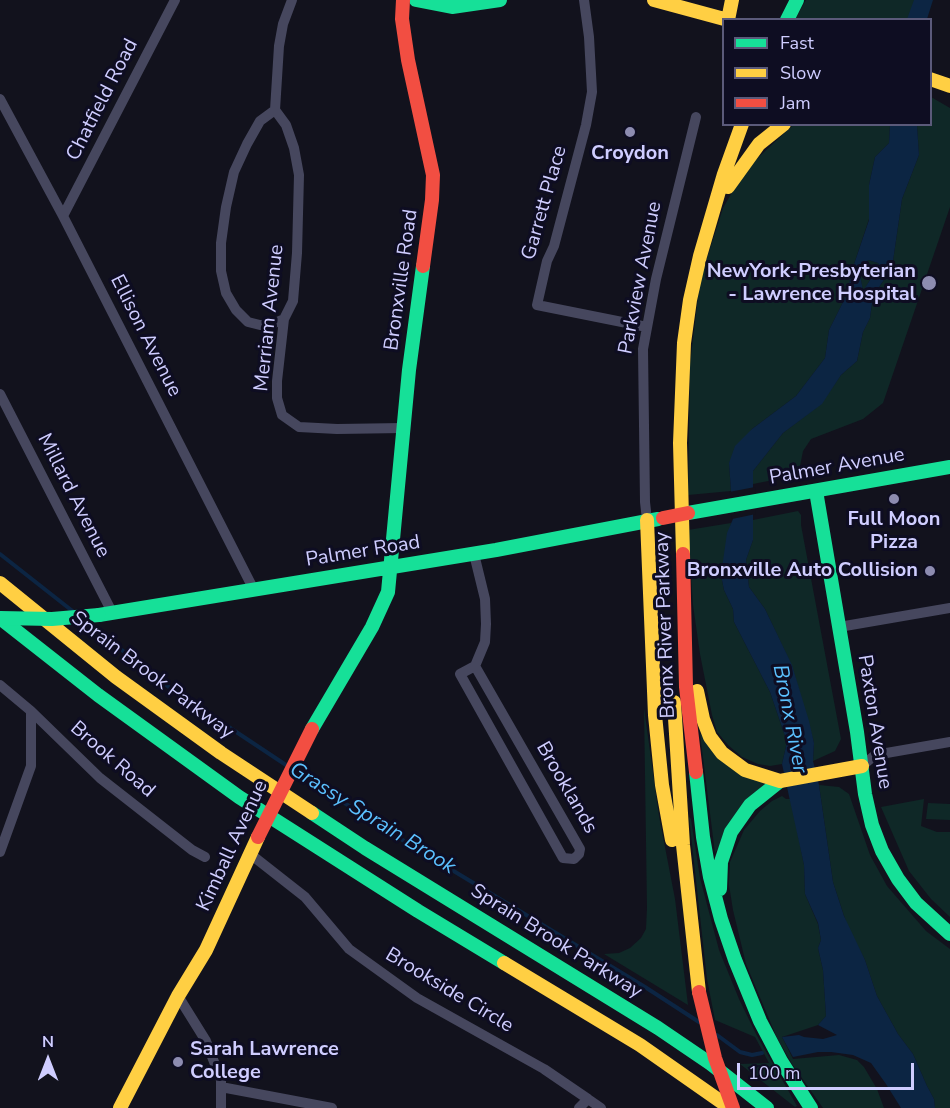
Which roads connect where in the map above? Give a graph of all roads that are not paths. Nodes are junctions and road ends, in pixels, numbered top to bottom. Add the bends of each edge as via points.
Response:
1 (175, 0) edge
2 (292, 0) edge
3 (403, 0) edge
4 (416, 0) edge
5 (500, 0) edge
6 (584, 0) edge
7 (654, 0) edge
8 (732, 0) edge
9 (785, 0) edge
10 (797, 0) edge
11 (722, 18) edge
12 (728, 18) edge
13 (776, 18) edge
14 (788, 18) edge
15 (932, 80) edge
16 (950, 86) edge
17 (0, 101) edge
18 (275, 110) junction
19 (696, 117) dead end
20 (729, 126) edge
21 (741, 126) edge
22 (781, 126) edge
23 (711, 215) junction
24 (63, 216) junction
25 (284, 319) junction
26 (647, 327) junction
27 (0, 394) edge
28 (403, 428) junction
29 (950, 466) edge
30 (816, 490) junction
31 (730, 506) joint
32 (647, 520) junction
33 (474, 554) junction
34 (389, 567) junction
35 (0, 583) edge
36 (254, 590) junction
37 (950, 608) edge
38 (114, 614) junction
39 (0, 618) edge
40 (683, 621) junction
41 (839, 627) junction
42 (475, 666) junction
43 (0, 685) edge
44 (31, 711) junction
45 (514, 734) junction
46 (950, 742) edge
47 (498, 743) junction
48 (862, 766) junction
49 (780, 781) junction
50 (0, 852) edge
51 (249, 853) junction
52 (205, 857) dead end
53 (721, 919) junction
54 (950, 934) edge
55 (692, 937) junction
56 (178, 996) junction
57 (221, 1088) junction
58 (588, 1100) junction
59 (120, 1108) edge
60 (221, 1108) edge
61 (333, 1108) edge
62 (579, 1108) edge
63 (601, 1108) edge
64 (732, 1108) edge
65 (767, 1108) edge
66 (811, 1108) edge

1 - 24 street, Chatfield Road
2 - 18 street via 279,46
3 - 28 main road, Bronxville Road via 408,60 433,175
4 - 5 main road via 452,6
6 - 26 street, Garrett Place via 592,92 537,306
7 - 11 main road
8 - 12 main road
9 - 13 main road
10 - 14 main road
15 - 16 main road
17 - 24 street, Ellison Avenue
18 - 25 street, Merriam Avenue via 286,125 298,175 293,301
18 - 25 street via 261,121 234,172 221,243 221,271 226,294 248,322 270,325
19 - 26 street, Parkview Avenue
20 - 55 main road, Bronx River Parkway via 683,278 671,374 673,672
21 - 23 main road, Bronx River Parkway
22 - 23 main road via 751,154
23 - 40 main road, Bronx River Parkway via 690,300 683,362
24 - 36 street, Ellison Avenue
25 - 28 street, Merriam Avenue via 277,381 282,415 299,427
26 - 32 street, Parkview Avenue
27 - 38 street, Millard Avenue
28 - 34 main road, Bronxville Road
29 - 30 main road, Palmer Avenue
30 - 31 main road, Palmer Avenue
30 - 41 main road, Paxton Avenue
31 - 32 main road, Palmer Road, bridge
32 - 33 main road, Palmer Road
32 - 55 main road via 657,741 675,859
33 - 34 main road, Palmer Road
33 - 42 street via 485,599 486,624
34 - 36 main road, Palmer Road
34 - 51 main road, Kimball Avenue, bridge via 387,592 372,627 312,729
35 - 65 main road, Sprain Brook Parkway via 116,677 248,771 658,1028
36 - 38 main road, Palmer Road
37 - 41 street
38 - 39 main road, Palmer Road, bridge
39 - 64 main road via 238,797 631,1039
40 - 49 main road via 700,711 710,737 738,766
40 - 53 main road, Bronx River Parkway via 699,808
41 - 48 main road, Paxton Avenue
42 - 45 street, Brooklands
42 - 47 street, Brooklands via 460,674
43 - 44 street, Brook Road
44 - 50 street via 31,766
44 - 52 street, Brook Road via 100,778
45 - 47 street, Brooklands
45 - 47 street, Brooklands via 580,849 574,859 562,858
46 - 48 street via 875,755
48 - 49 main road
48 - 54 main road, Paxton Avenue via 872,825 882,851 916,903
49 - 53 main road via 750,805 726,843 720,873
51 - 56 main road, Kimball Avenue via 206,950
51 - 58 street, Brookside Circle via 305,897 349,949 417,998 544,1069
53 - 66 main road, Bronx River Parkway via 760,1021
55 - 64 main road, Bronx River Parkway, bridge via 699,992
56 - 57 street via 206,1041
56 - 59 main road, Kimball Avenue
57 - 60 street
57 - 61 street
58 - 62 street
58 - 63 street, Brookside Circle

